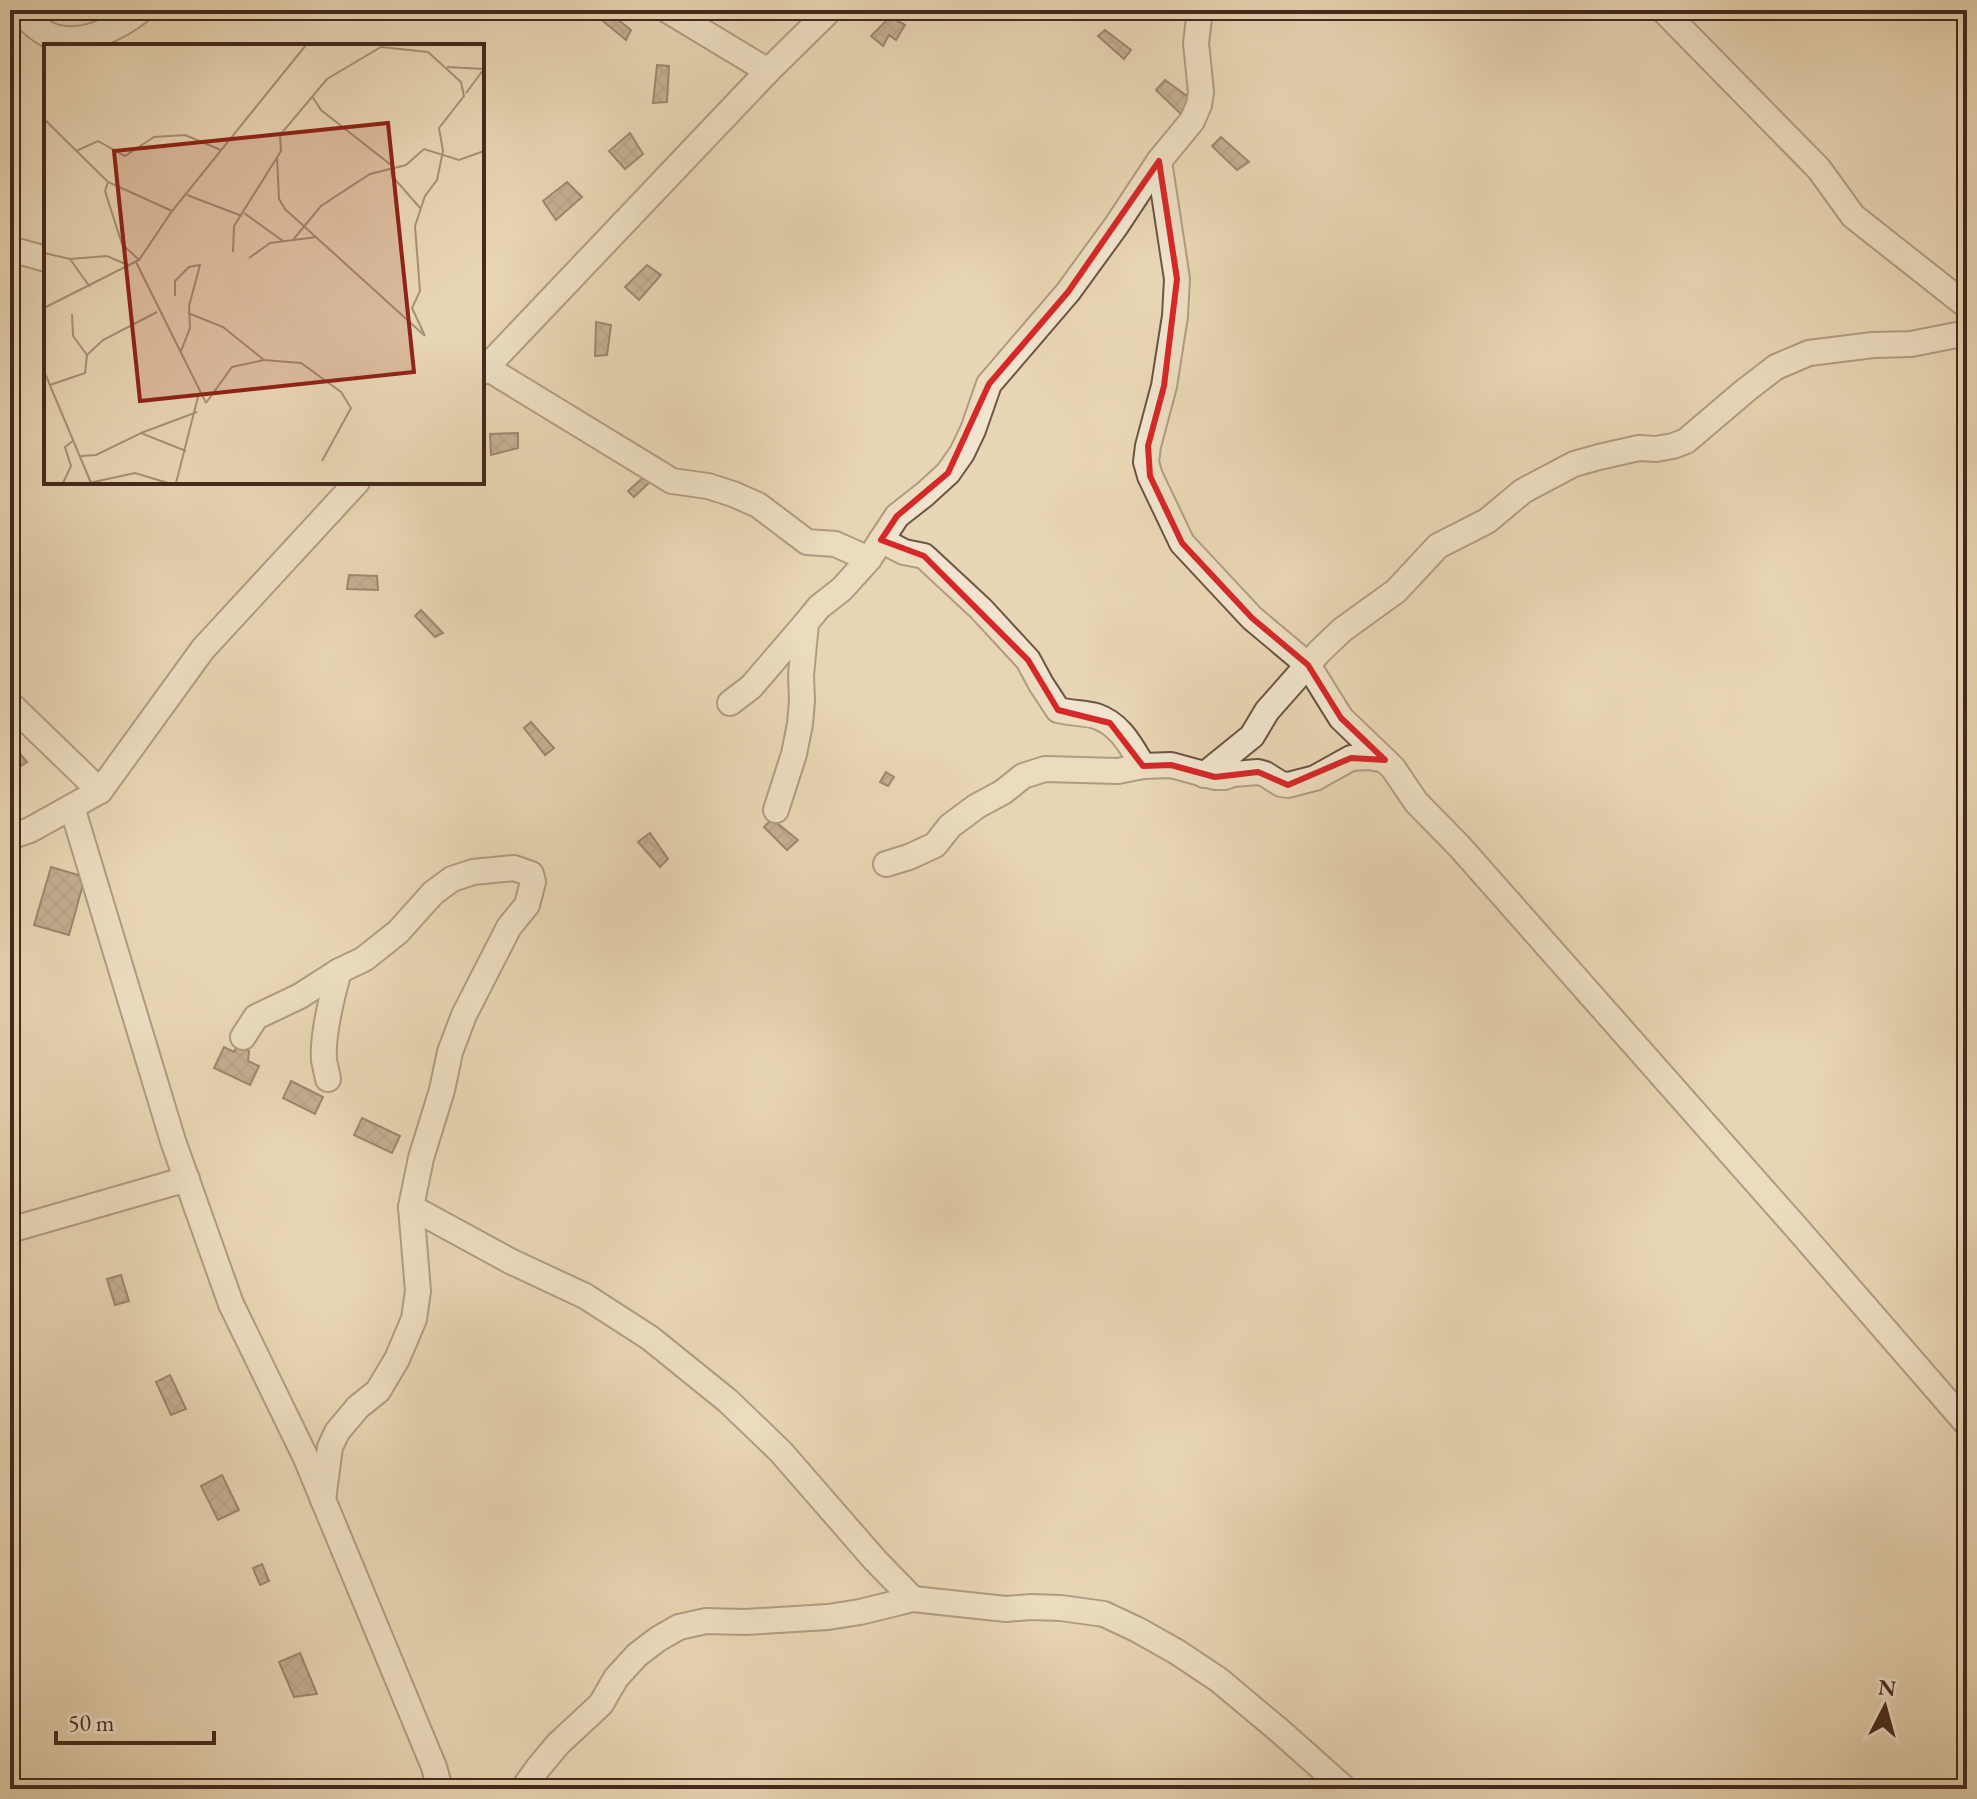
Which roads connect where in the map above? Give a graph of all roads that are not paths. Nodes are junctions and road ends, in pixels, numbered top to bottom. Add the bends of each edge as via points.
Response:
1 (18, 10) edge
2 (141, 10) edge
3 (667, 10) edge
4 (830, 10) edge
5 (1200, 10) edge
6 (1663, 10) edge
7 (768, 71) junction
8 (1159, 161) junction
9 (10, 249) edge
10 (44, 258) edge
11 (1967, 306) edge
12 (1967, 333) edge
13 (484, 370) edge
14 (355, 484) edge
15 (875, 550) junction
16 (806, 623) junction
17 (1308, 665) junction
18 (730, 703) dead end
19 (10, 704) edge
20 (1385, 760) junction
21 (1143, 766) junction
22 (1204, 775) junction
23 (100, 791) junction
24 (72, 807) junction
25 (776, 810) dead end
26 (17, 827) edge
27 (886, 864) dead end
28 (339, 971) junction
29 (243, 1037) dead end
30 (328, 1079) dead end
31 (187, 1179) junction
32 (411, 1207) junction
33 (10, 1230) edge
34 (1967, 1424) edge
35 (323, 1503) junction
36 (913, 1599) junction
37 (434, 1782) edge
38 (523, 1789) edge
39 (1345, 1789) edge

1 - 2 street via 45,33 75,40 103,32
3 - 7 street
4 - 7 street
5 - 8 street via 1199,105
6 - 11 street via 1819,169 1853,216
7 - 13 street
8 - 15 street via 1068,292 989,384 973,430 948,473 897,516
8 - 17 street via 1177,279 1164,386 1148,446 1150,476 1182,543 1252,618
9 - 10 street
12 - 17 street via 1809,353 1776,367 1686,441 1599,457 1553,474 1487,521 1438,546 1396,591 1342,630
13 - 15 street via 672,481 708,486 758,505 807,542
14 - 23 street via 203,649
15 - 16 street
15 - 21 street via 924,556 1028,660 1058,710 1110,723 1126,736
16 - 18 street via 751,687
16 - 25 street via 800,724
17 - 20 street via 1341,718
17 - 22 street via 1252,736
19 - 23 street
20 - 22 street via 1351,758 1315,778 1288,785 1258,772
20 - 34 street via 1416,802
21 - 22 street via 1171,765
21 - 27 street via 1118,771 1045,769 1023,776 950,826 935,845
23 - 24 street
24 - 26 street
24 - 31 street
28 - 29 street via 256,1017
28 - 30 street via 327,1023
28 - 32 street via 398,932 452,879 514,868 531,874 527,905 509,927 450,1052
31 - 33 street
31 - 35 street via 231,1304
32 - 35 street via 418,1291 414,1319 378,1391 337,1432
32 - 36 street via 585,1296 650,1338 781,1452
35 - 37 street
36 - 38 street via 828,1617 706,1621 679,1627 637,1655 601,1704 558,1744
36 - 39 street via 1104,1614 1219,1680

